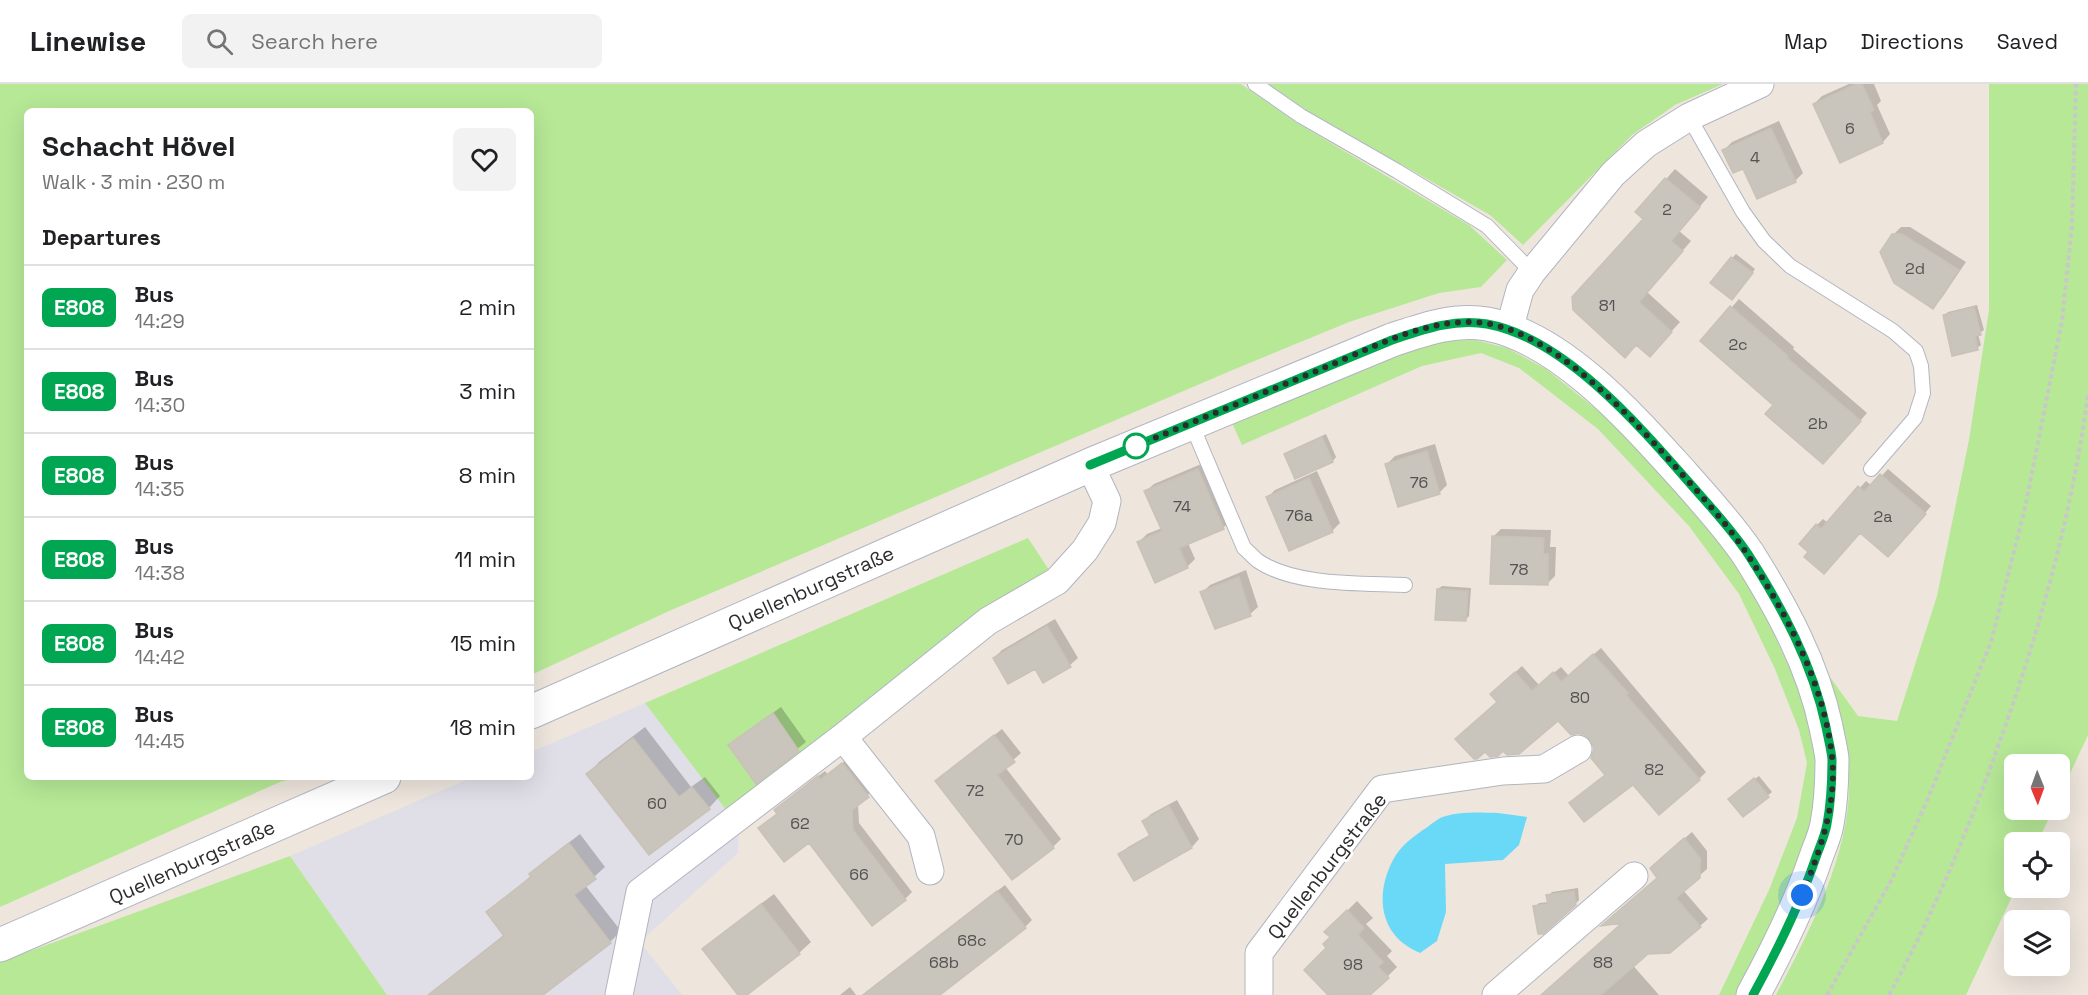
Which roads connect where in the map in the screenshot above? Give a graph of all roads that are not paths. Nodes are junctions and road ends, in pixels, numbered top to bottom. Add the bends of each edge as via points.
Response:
1 (1255, 84) edge
2 (1760, 84) edge
3 (1689, 117) junction
4 (1532, 272) junction
5 (1509, 330) junction
6 (1191, 423) junction
7 (1090, 465) junction
8 (1871, 469) dead end
9 (1405, 585) dead end
10 (534, 711) edge
11 (843, 737) junction
12 (1578, 749) dead end
13 (377, 780) edge
14 (930, 871) dead end
15 (1634, 876) dead end
16 (0, 945) edge
17 (619, 995) edge
18 (1259, 995) edge
19 (1496, 995) edge
20 (1753, 995) edge

1 - 4 lane via 1301,116 1487,226
2 - 3 street
3 - 4 street via 1646,144 1613,174
3 - 8 lane via 1764,241 1790,266 1893,331 1916,351 1923,393 1915,418
4 - 5 street via 1520,290
5 - 6 street, Quellenburgstraße via 1471,322 1437,326 1392,340
5 - 20 street, Quellenburgstraße via 1545,347 1601,390 1713,509 1774,598 1811,673 1832,757 1827,826 1795,912
6 - 7 street, Quellenburgstraße
6 - 9 lane via 1244,548 1258,560 1297,576 1340,583
7 - 10 street, Quellenburgstraße
7 - 11 street via 1107,501 1101,523 1058,581 988,621
11 - 14 street via 921,836
11 - 17 street via 640,892
12 - 18 street, Quellenburgstraße via 1544,769 1503,771 1382,789 1259,953
13 - 16 street, Quellenburgstraße
15 - 19 street

